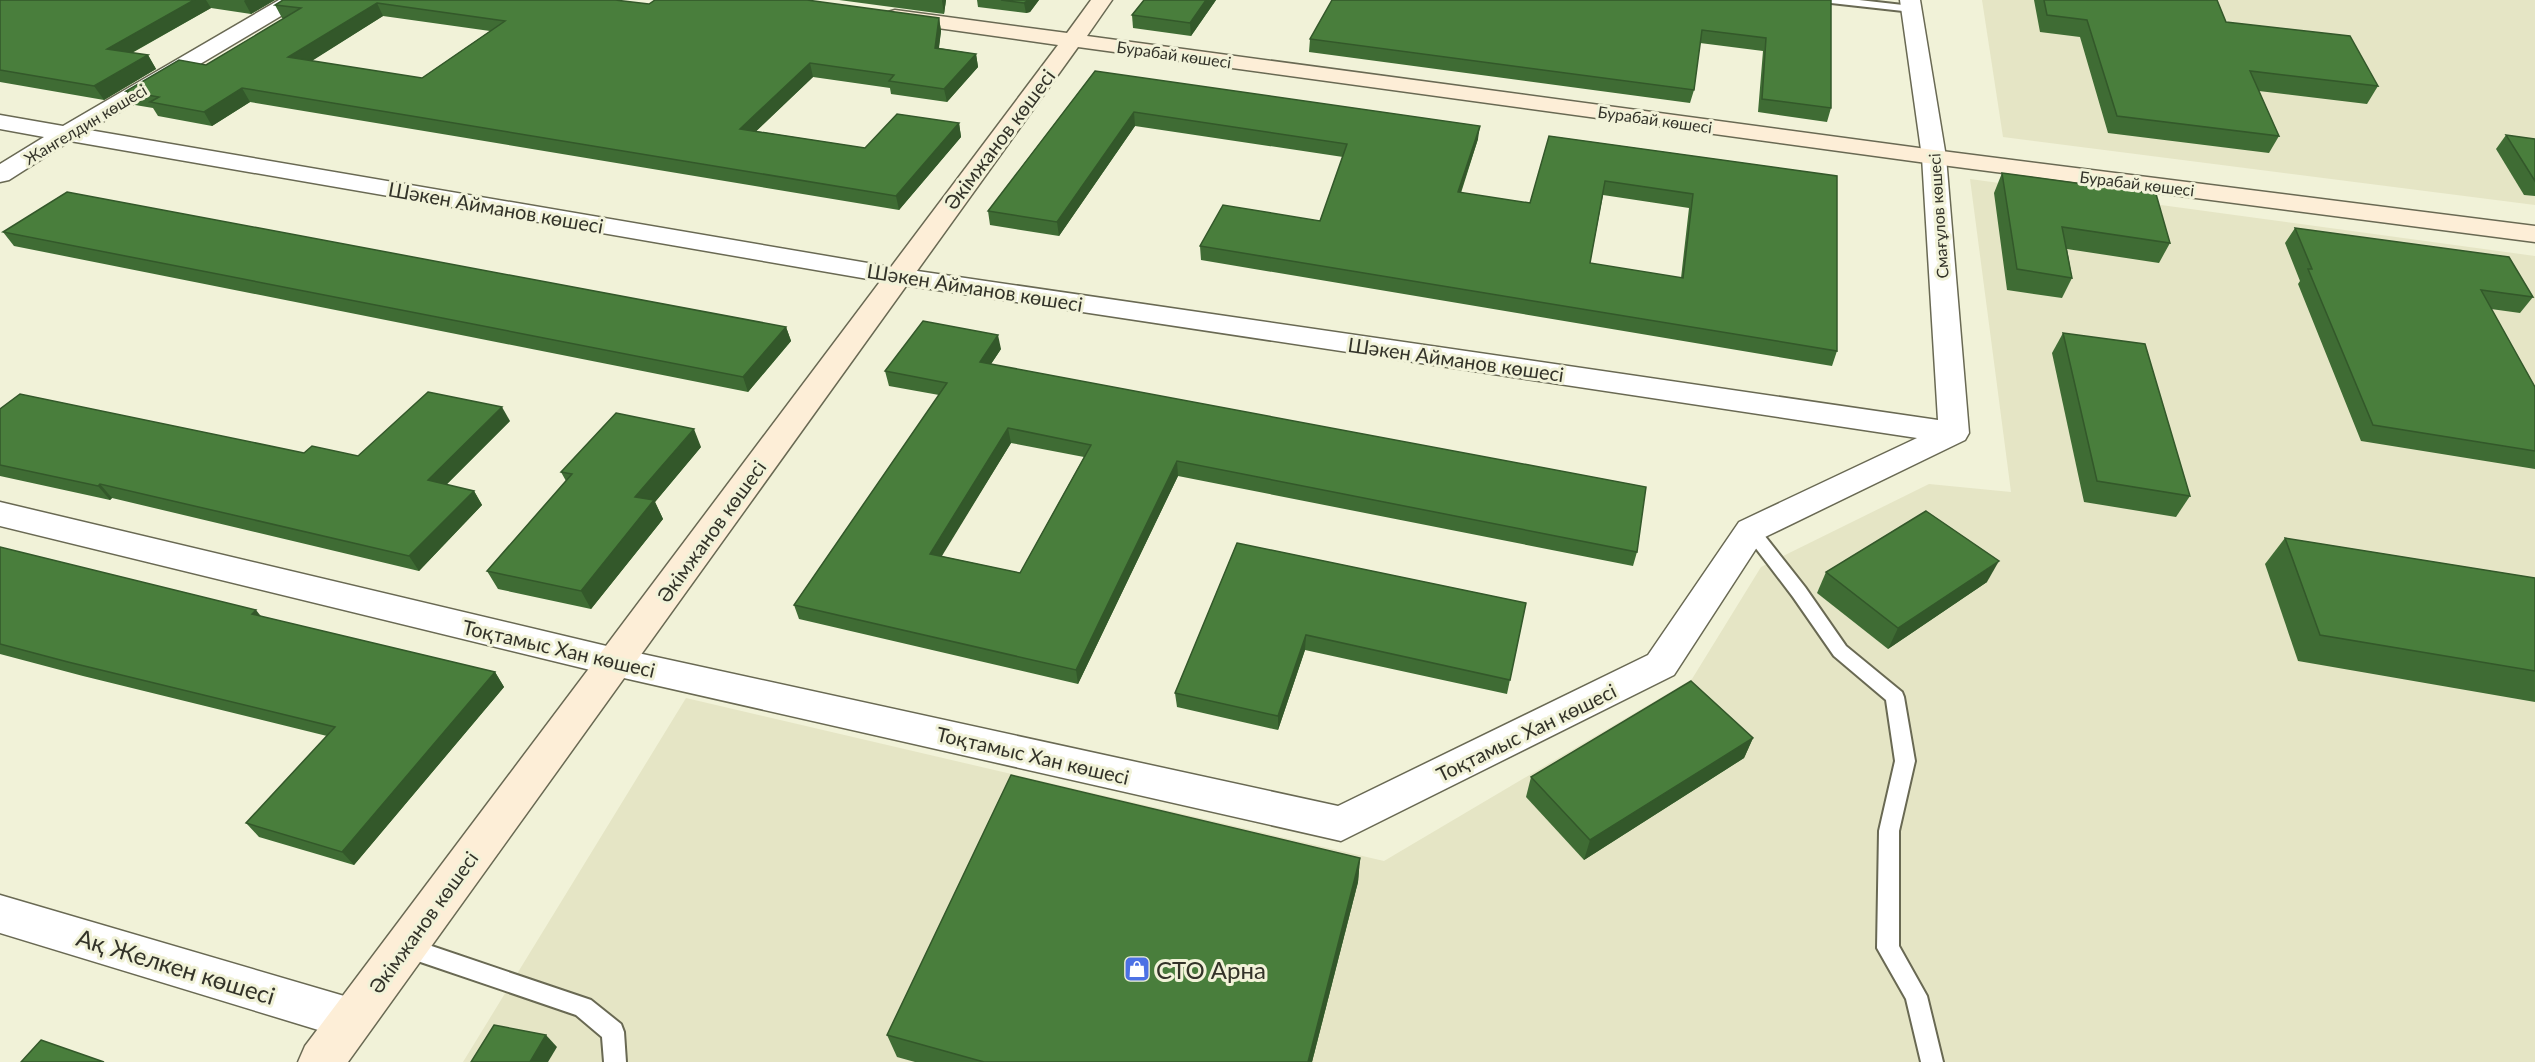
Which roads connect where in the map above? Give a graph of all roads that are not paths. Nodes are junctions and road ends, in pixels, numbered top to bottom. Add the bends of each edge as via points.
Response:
1 (294, 0) edge
2 (1102, 0) edge
3 (1832, 0) edge
4 (1911, 5) edge
5 (871, 13) edge
6 (1073, 40) junction
7 (0, 122) edge
8 (67, 133) junction
9 (1934, 157) junction
10 (0, 175) edge
11 (2535, 234) edge
12 (897, 276) junction
13 (1954, 433) junction
14 (0, 514) edge
15 (1750, 530) junction
16 (615, 662) junction
17 (0, 914) edge
18 (404, 947) junction
19 (351, 1018) junction
20 (321, 1062) edge
21 (615, 1062) edge
22 (1932, 1062) edge

1 - 8 street, Жангелдин көшесі
2 - 6 street, Әкімжанов көшесі
3 - 4 lane
4 - 9 street, Смағұлов көшесі
5 - 6 street, Бурабай көшесі
6 - 9 street, Бурабай көшесі
6 - 12 street, Әкімжанов көшесі
7 - 8 street, Шәкен Айманов көшесі
8 - 10 street, Жангелдин көшесі
8 - 12 street, Шәкен Айманов көшесі
9 - 11 street, Бурабай көшесі
9 - 13 street, Смағұлов көшесі
12 - 13 street, Шәкен Айманов көшесі
12 - 16 street, Әкімжанов көшесі
13 - 15 street
14 - 16 street, Тоқтамыс Хан көшесі
15 - 16 street, Тоқтамыс Хан көшесі via 1661,665 1341,824
15 - 22 lane via 1840,651 1895,697 1905,761 1889,831 1888,948 1916,996
16 - 18 street, Әкімжанов көшесі
17 - 19 street, Ақ Желкен көшесі
18 - 19 street, Әкімжанов көшесі
18 - 21 lane via 583,1007 613,1032
19 - 20 street, Әкімжанов көшесі

